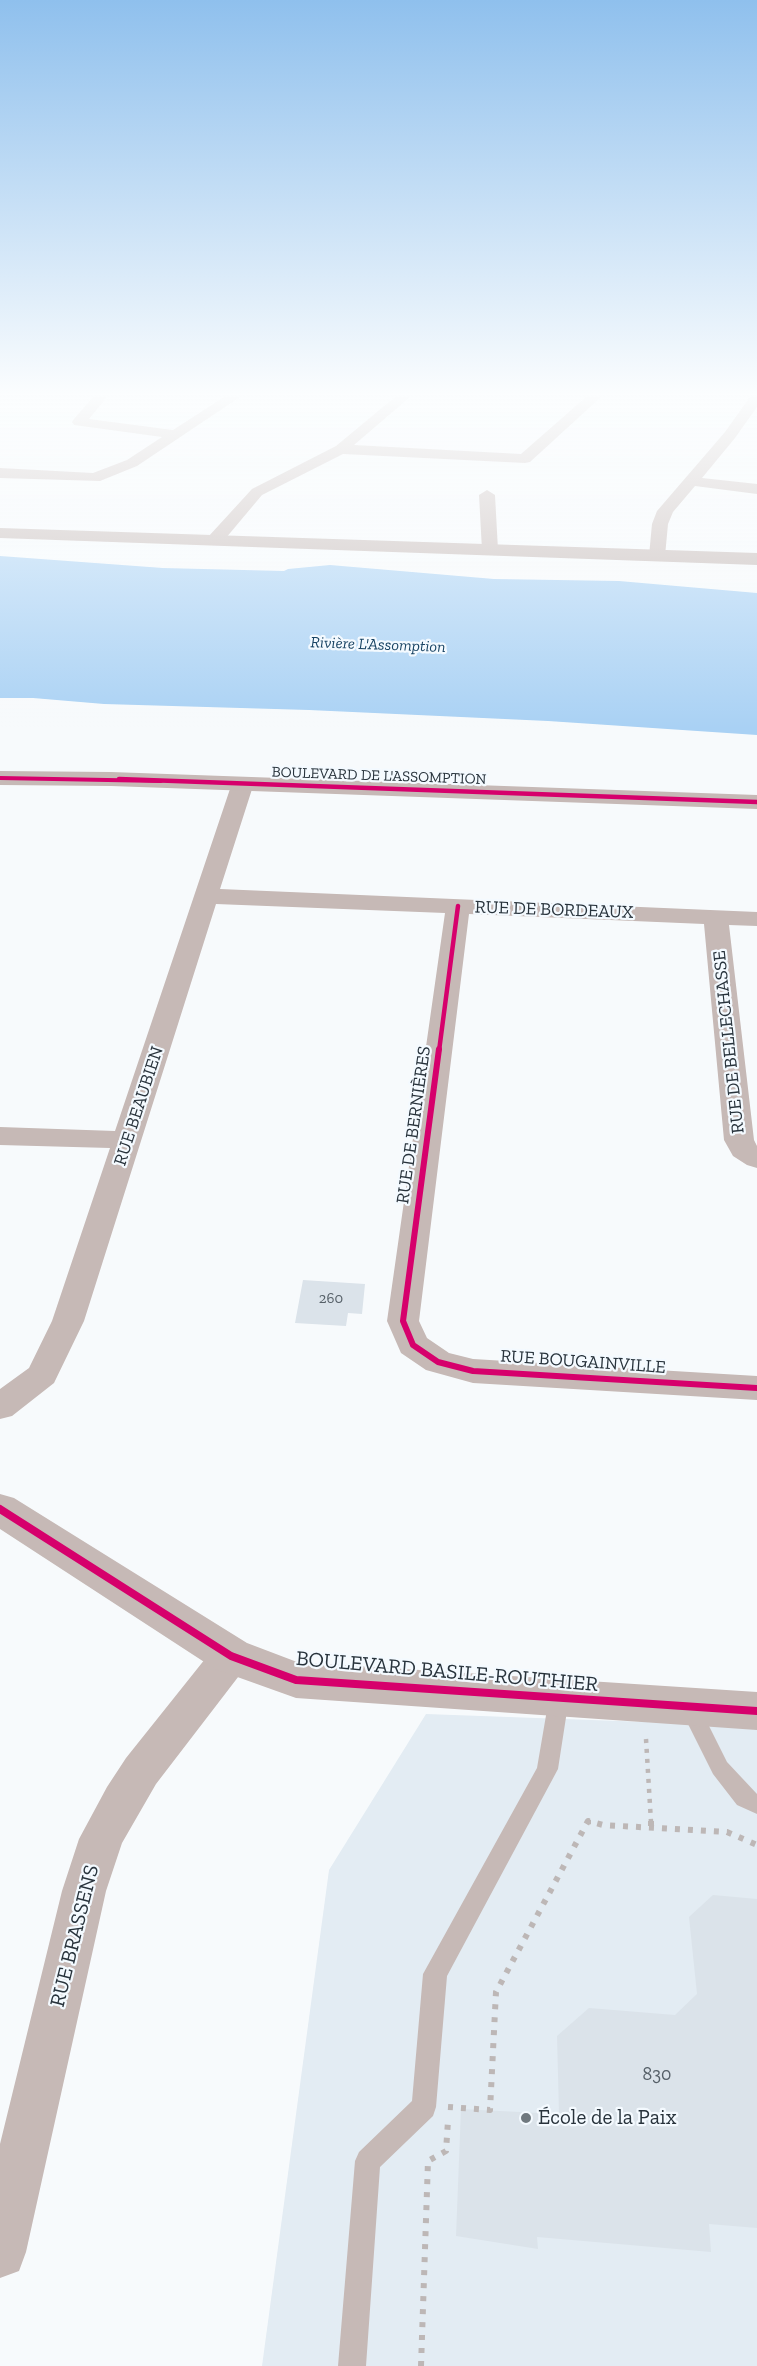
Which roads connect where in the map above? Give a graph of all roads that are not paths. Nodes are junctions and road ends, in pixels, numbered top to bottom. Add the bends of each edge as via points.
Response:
1 (244, 507) edge
2 (488, 507) edge
3 (668, 507) edge
4 (0, 533) edge
5 (214, 541) junction
6 (490, 550) junction
7 (657, 556) junction
8 (757, 559) edge
9 (0, 778) edge
10 (243, 783) junction
11 (757, 802) edge
12 (207, 896) junction
13 (458, 906) junction
14 (716, 917) junction
15 (757, 919) edge
16 (0, 1136) edge
17 (128, 1140) junction
18 (757, 1159) edge
19 (414, 1346) joint
20 (757, 1388) edge
21 (0, 1407) edge
22 (0, 1509) edge
23 (231, 1656) junction
24 (560, 1698) junction
25 (689, 1707) junction
26 (757, 1711) edge
27 (757, 1804) edge
28 (0, 2252) edge
29 (352, 2366) edge

1 - 5 street
2 - 6 street
3 - 7 street via 660,524
4 - 5 main road
5 - 6 main road
6 - 7 main road
7 - 8 main road
9 - 10 street, BOULEVARD DE L'ASSOMPTION
10 - 11 street, BOULEVARD DE L'ASSOMPTION
10 - 12 street, RUE BEAUBIEN
12 - 13 street, RUE DE BORDEAUX
12 - 17 street, RUE BEAUBIEN
13 - 14 street, RUE DE BORDEAUX
13 - 19 street, RUE DE BERNIÈRES via 403,1321
14 - 15 street, RUE DE BORDEAUX
14 - 18 street, RUE DE BELLECHASSE via 739,1140 743,1150
16 - 17 street
17 - 21 street, RUE BEAUBIEN via 68,1321 42,1375
19 - 20 street, RUE BOUGAINVILLE via 438,1362 473,1371
22 - 23 street, BOULEVARD BASILE-ROUTHIER
23 - 24 street, BOULEVARD BASILE-ROUTHIER via 296,1680
23 - 28 street, RUE BRASSENS via 141,1771 101,1839 84,1891
24 - 25 street, BOULEVARD BASILE-ROUTHIER
24 - 29 lane via 547,1768 435,1974 424,2107 368,2161
25 - 26 street, BOULEVARD BASILE-ROUTHIER
25 - 27 lane via 720,1768 745,1798

